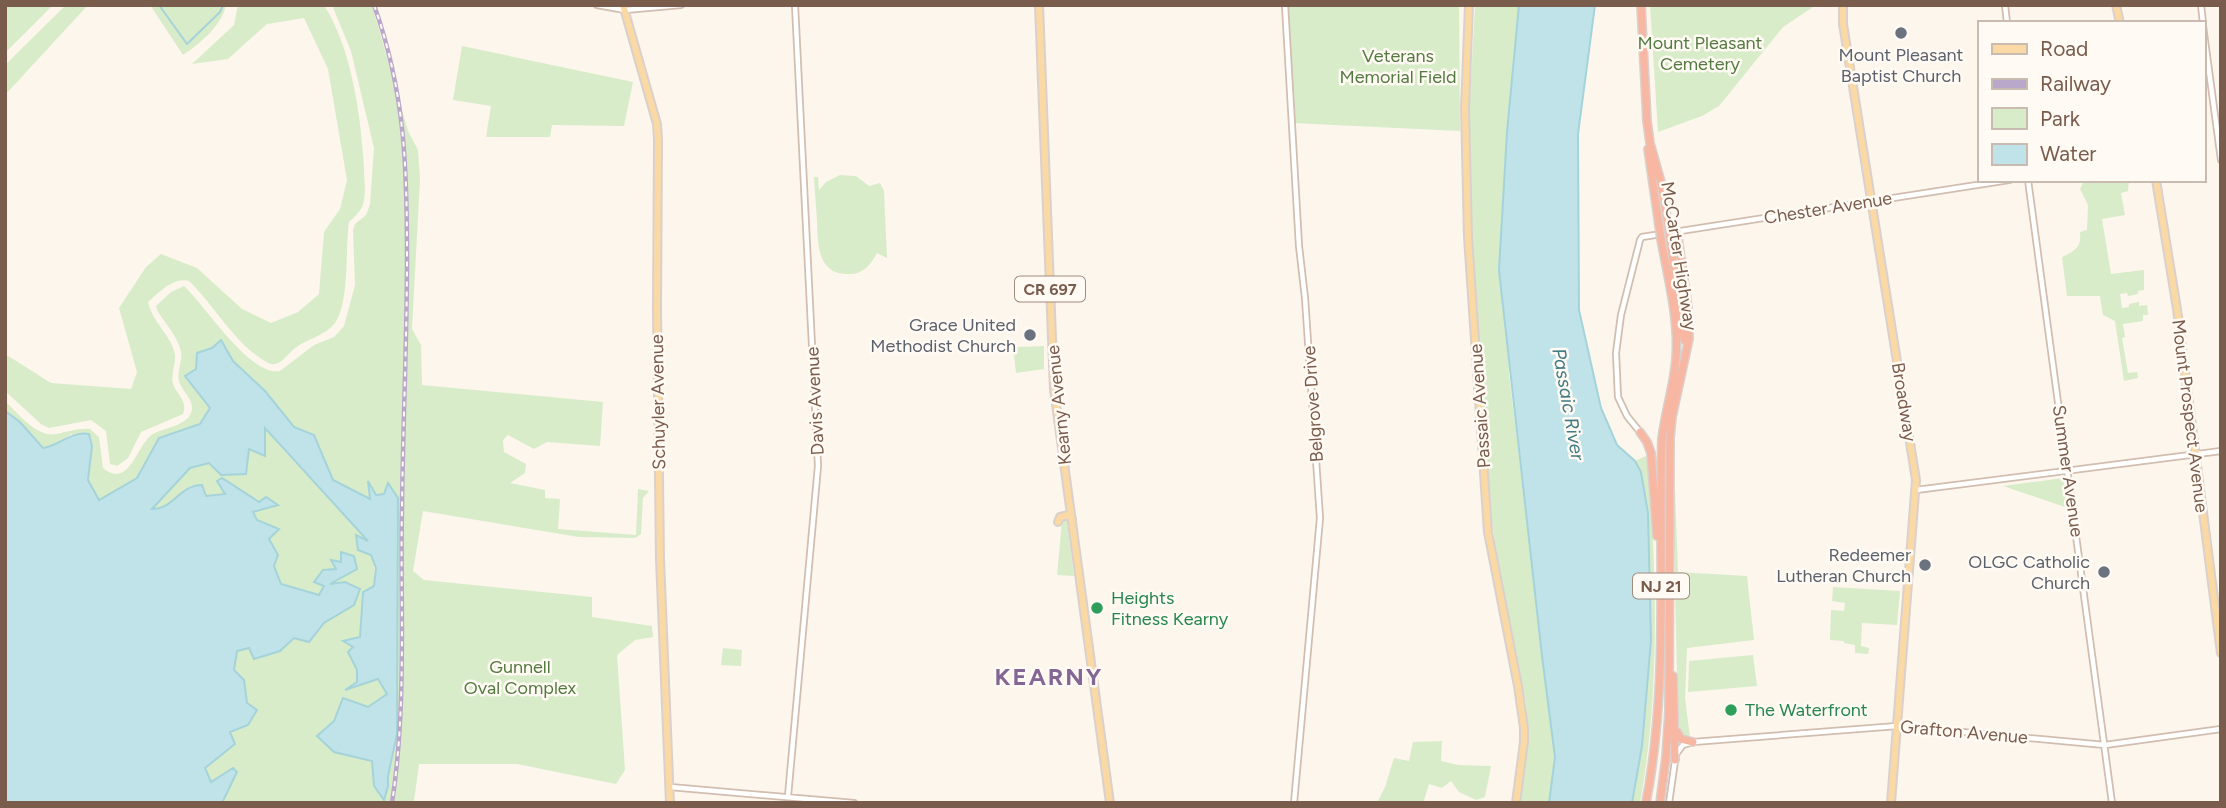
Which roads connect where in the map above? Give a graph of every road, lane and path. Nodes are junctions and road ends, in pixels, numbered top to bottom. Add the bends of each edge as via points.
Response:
1 (597, 5) edge
2 (681, 5) edge
3 (795, 5) edge
4 (1039, 5) edge
5 (1285, 5) edge
6 (1469, 5) edge
7 (1641, 5) edge
8 (1843, 5) edge
9 (624, 8) edge
10 (2205, 39) edge
11 (2221, 160) edge
12 (1997, 182) edge
13 (2028, 182) edge
14 (2156, 182) edge
15 (1873, 202) junction
16 (1677, 231) junction
17 (1683, 365) junction
18 (1640, 432) joint
19 (2221, 451) edge
20 (2195, 455) junction
21 (2067, 471) junction
22 (1916, 490) junction
23 (1072, 519) junction
24 (1058, 522) dead end
25 (2221, 585) edge
26 (2212, 586) junction
27 (1661, 614) junction
28 (1669, 622) junction
29 (2221, 653) edge
30 (1675, 725) junction
31 (1897, 726) junction
32 (2221, 729) edge
33 (1693, 742) junction
34 (2105, 745) junction
35 (1675, 760) junction
36 (670, 787) junction
37 (788, 796) junction
38 (670, 803) edge
39 (853, 803) edge
40 (1110, 803) edge
41 (1294, 803) edge
42 (1516, 803) edge
43 (1646, 803) edge
44 (1660, 803) edge
45 (1669, 803) edge
46 (1891, 803) edge
47 (2112, 803) edge

1 - 9 street
2 - 9 street
3 - 37 street, Davis Avenue via 818,466
4 - 23 main road, Kearny Avenue / CR 697 via 1054,389
5 - 41 street, Belgrove Drive via 1321,518
6 - 42 main road, Passaic Avenue via 1465,108 1468,237 1488,532 1524,728
7 - 17 highway, McCarter Highway / NJ 21, bridge via 1647,121 1668,224 1684,334
7 - 27 highway, McCarter Highway / NJ 21, bridge via 1647,142 1677,347 1662,439
8 - 15 main road, Broadway
9 - 36 main road, Schuyler Avenue via 659,140 660,559
10 - 11 street
12 - 15 street, Chester Avenue
13 - 21 street, Summer Avenue
14 - 20 main road, Mount Prospect Avenue
15 - 16 street, Chester Avenue
15 - 22 main road, Broadway
16 - 17 highway via 1689,316
16 - 18 street, Chester Avenue via 1640,240 1619,327 1617,390 1620,403
17 - 28 highway, NJ 21 via 1670,438
18 - 27 highway via 1652,458
19 - 20 street
20 - 21 street
20 - 26 main road, Mount Prospect Avenue
21 - 22 street
21 - 34 street, Summer Avenue
22 - 31 main road, Broadway
23 - 24 main road via 1064,515
23 - 40 main road, Kearny Avenue / CR 697
25 - 26 main road
26 - 29 main road, Mount Prospect Avenue
27 - 43 highway, McCarter Highway / NJ 21 via 1658,711
28 - 30 highway
28 - 44 highway, NJ 21 via 1667,741
30 - 33 highway via 1681,739
30 - 35 highway
31 - 33 street, Grafton Avenue
31 - 34 street, Grafton Avenue
31 - 46 main road, Broadway
32 - 34 street, Grafton Avenue
33 - 35 street via 1680,747
34 - 47 street, Summer Avenue
35 - 45 street
36 - 37 street
36 - 38 main road, Schuyler Avenue
37 - 39 street

